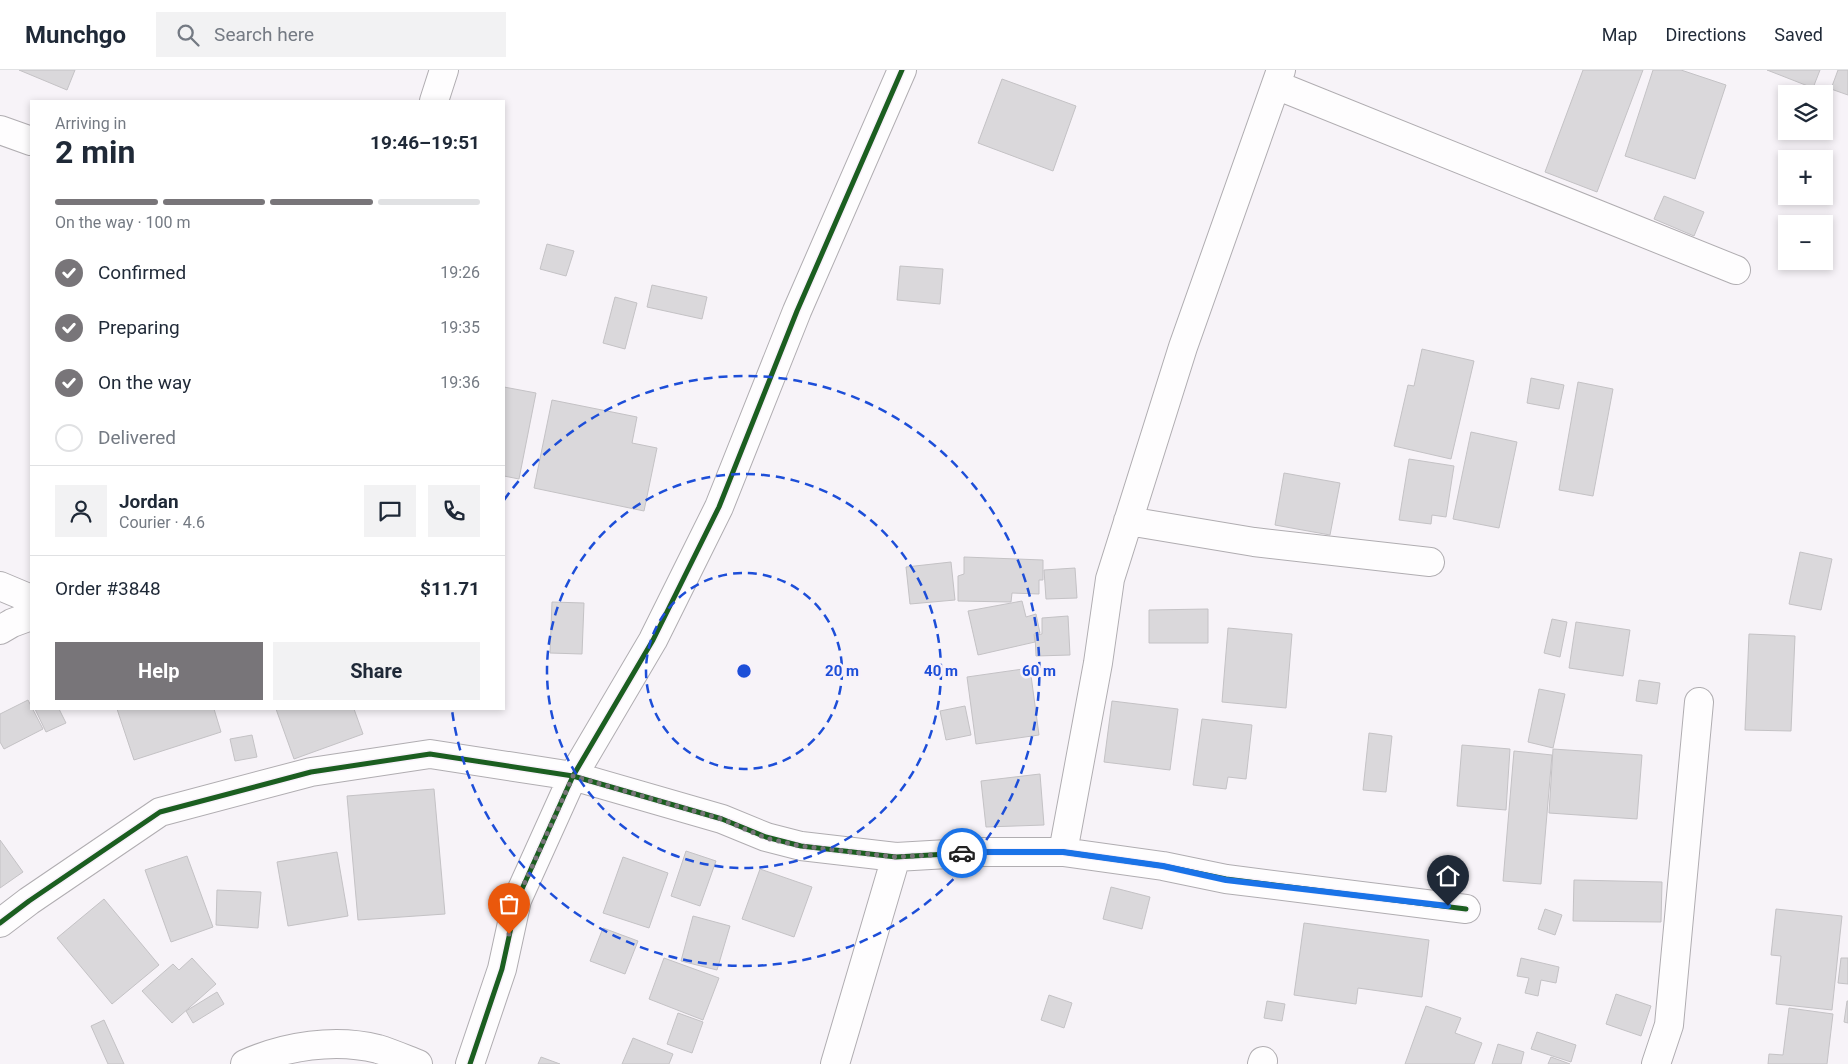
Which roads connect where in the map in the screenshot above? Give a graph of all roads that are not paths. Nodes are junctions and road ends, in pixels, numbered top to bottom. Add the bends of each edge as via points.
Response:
1 (444, 70) edge
2 (902, 70) edge
3 (1279, 78) edge
4 (434, 100) edge
5 (0, 130) edge
6 (30, 141) edge
7 (1736, 270) dead end
8 (1128, 521) junction
9 (1430, 562) dead end
10 (0, 586) edge
11 (30, 599) edge
12 (30, 616) edge
13 (0, 630) edge
14 (1699, 702) dead end
15 (573, 776) junction
16 (1063, 852) junction
17 (896, 857) junction
18 (1466, 909) dead end
19 (0, 923) edge
20 (246, 1064) edge
21 (418, 1064) edge
22 (470, 1064) edge
23 (834, 1064) edge
24 (1656, 1064) edge

1 - 4 street
2 - 15 street via 798,311 719,508 653,640
3 - 7 street
3 - 8 street via 1183,347
5 - 6 street
8 - 9 street via 1254,542
8 - 16 street via 1110,579
10 - 11 street
12 - 13 street
14 - 24 street via 1669,1026
15 - 17 street via 722,819 766,838 801,846
15 - 19 street via 430,754 311,772 160,812
15 - 22 street via 517,900 502,969
16 - 17 street
16 - 18 street via 1163,866 1226,880
17 - 23 street
20 - 21 street via 267,1054 341,1043 378,1049

